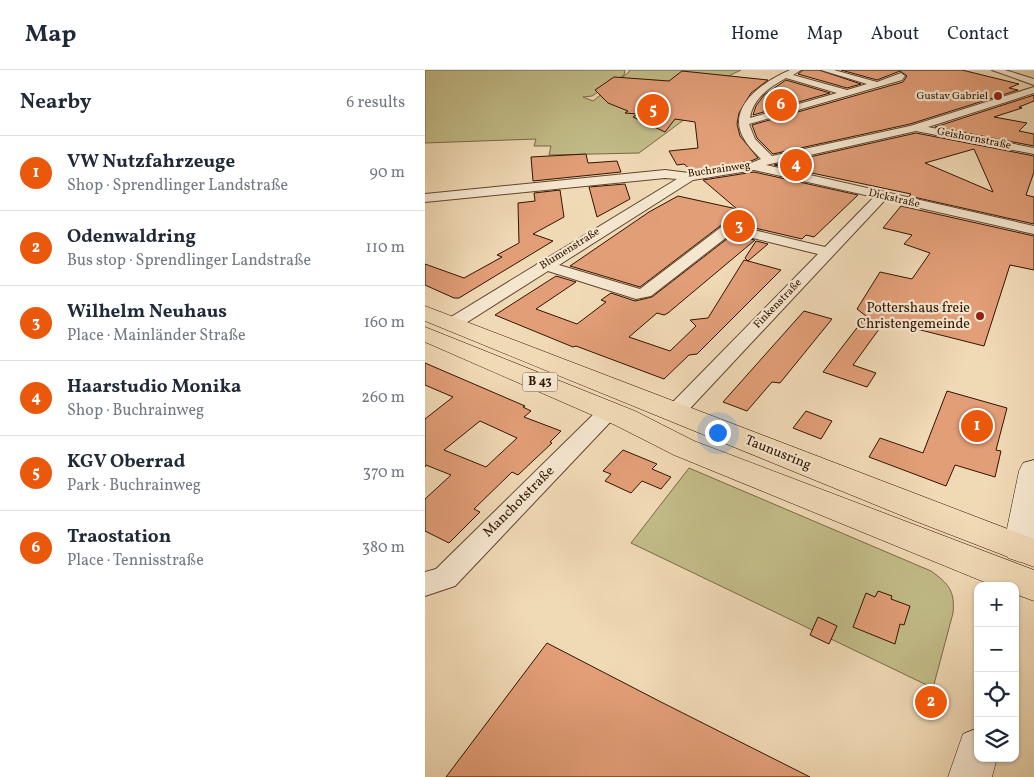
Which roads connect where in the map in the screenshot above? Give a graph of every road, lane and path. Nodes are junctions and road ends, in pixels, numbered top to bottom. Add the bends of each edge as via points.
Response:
1 (797, 70) edge
2 (825, 70) edge
3 (1014, 70) edge
4 (885, 71) edge
5 (1000, 71) edge
6 (785, 75) junction
7 (1034, 82) edge
8 (877, 84) junction
9 (1034, 90) edge
10 (847, 93) junction
11 (745, 122) junction
12 (914, 128) junction
13 (1034, 151) edge
14 (769, 160) junction
15 (754, 166) junction
16 (689, 176) junction
17 (882, 196) junction
18 (425, 198) edge
19 (1034, 230) edge
20 (828, 252) junction
21 (544, 266) junction
22 (425, 313) edge
23 (434, 335) edge
24 (609, 411) junction
25 (675, 412) junction
26 (1034, 471) edge
27 (1022, 569) edge
28 (425, 584) edge
29 (974, 762) edge
30 (970, 777) edge

1 - 6 street
2 - 8 street
3 - 5 street
4 - 8 street via 901,76
5 - 7 street
6 - 10 street
6 - 11 street via 757,95 748,107
8 - 10 street
9 - 12 street, Buchrainweg
10 - 11 street
11 - 14 street via 749,137
12 - 13 street, Geishornstraße
12 - 14 street, Buchrainweg
14 - 15 street, Buchrainweg
15 - 16 street, Buchrainweg
15 - 17 street, Dickstraße
16 - 18 street, Buchrainweg via 665,174
16 - 21 street, Blumenstraße
17 - 19 street, Dickstraße
17 - 20 street, Finkenstraße
20 - 21 street via 729,228 645,293 636,294
20 - 25 street, Finkenstraße
21 - 23 street, Blumenstraße
22 - 23 main road, Taunusring / B 43
23 - 24 main road, Taunusring / B 43
23 - 25 main road, Taunusring / B 43
24 - 27 main road, Taunusring / B 43 via 693,452
24 - 28 street, Manchotstraße via 445,578
25 - 27 main road, Taunusring / B 43
26 - 27 main road
29 - 30 main road

